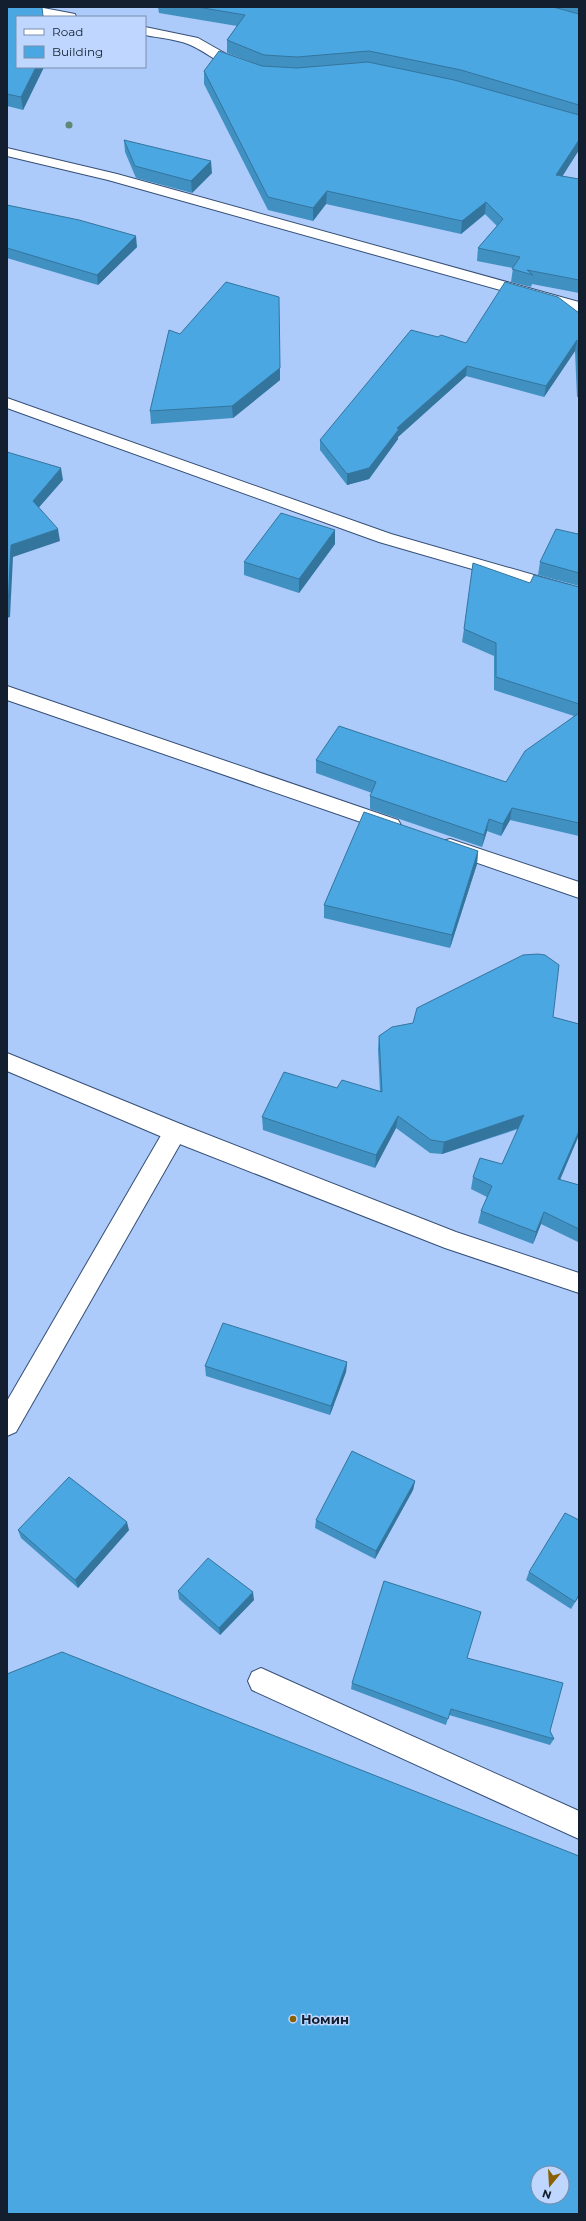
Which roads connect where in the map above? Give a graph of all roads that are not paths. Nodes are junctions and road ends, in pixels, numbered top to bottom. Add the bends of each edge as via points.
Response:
1 (18, 7) edge
2 (65, 16) edge
3 (146, 31) edge
4 (256, 70) edge
5 (7, 152) edge
6 (579, 307) edge
7 (7, 403) edge
8 (579, 594) edge
9 (7, 693) edge
10 (407, 831) edge
11 (437, 841) edge
12 (579, 890) edge
13 (7, 1062) edge
14 (175, 1132) junction
15 (579, 1283) edge
16 (7, 1424) edge
17 (261, 1681) dead end
18 (579, 1825) edge

1 - 2 street
3 - 4 street via 193,41 223,58
5 - 6 street via 112,178
7 - 8 street via 385,538
9 - 10 street
11 - 12 street
13 - 14 street
14 - 15 street via 453,1241
14 - 16 street
17 - 18 street

